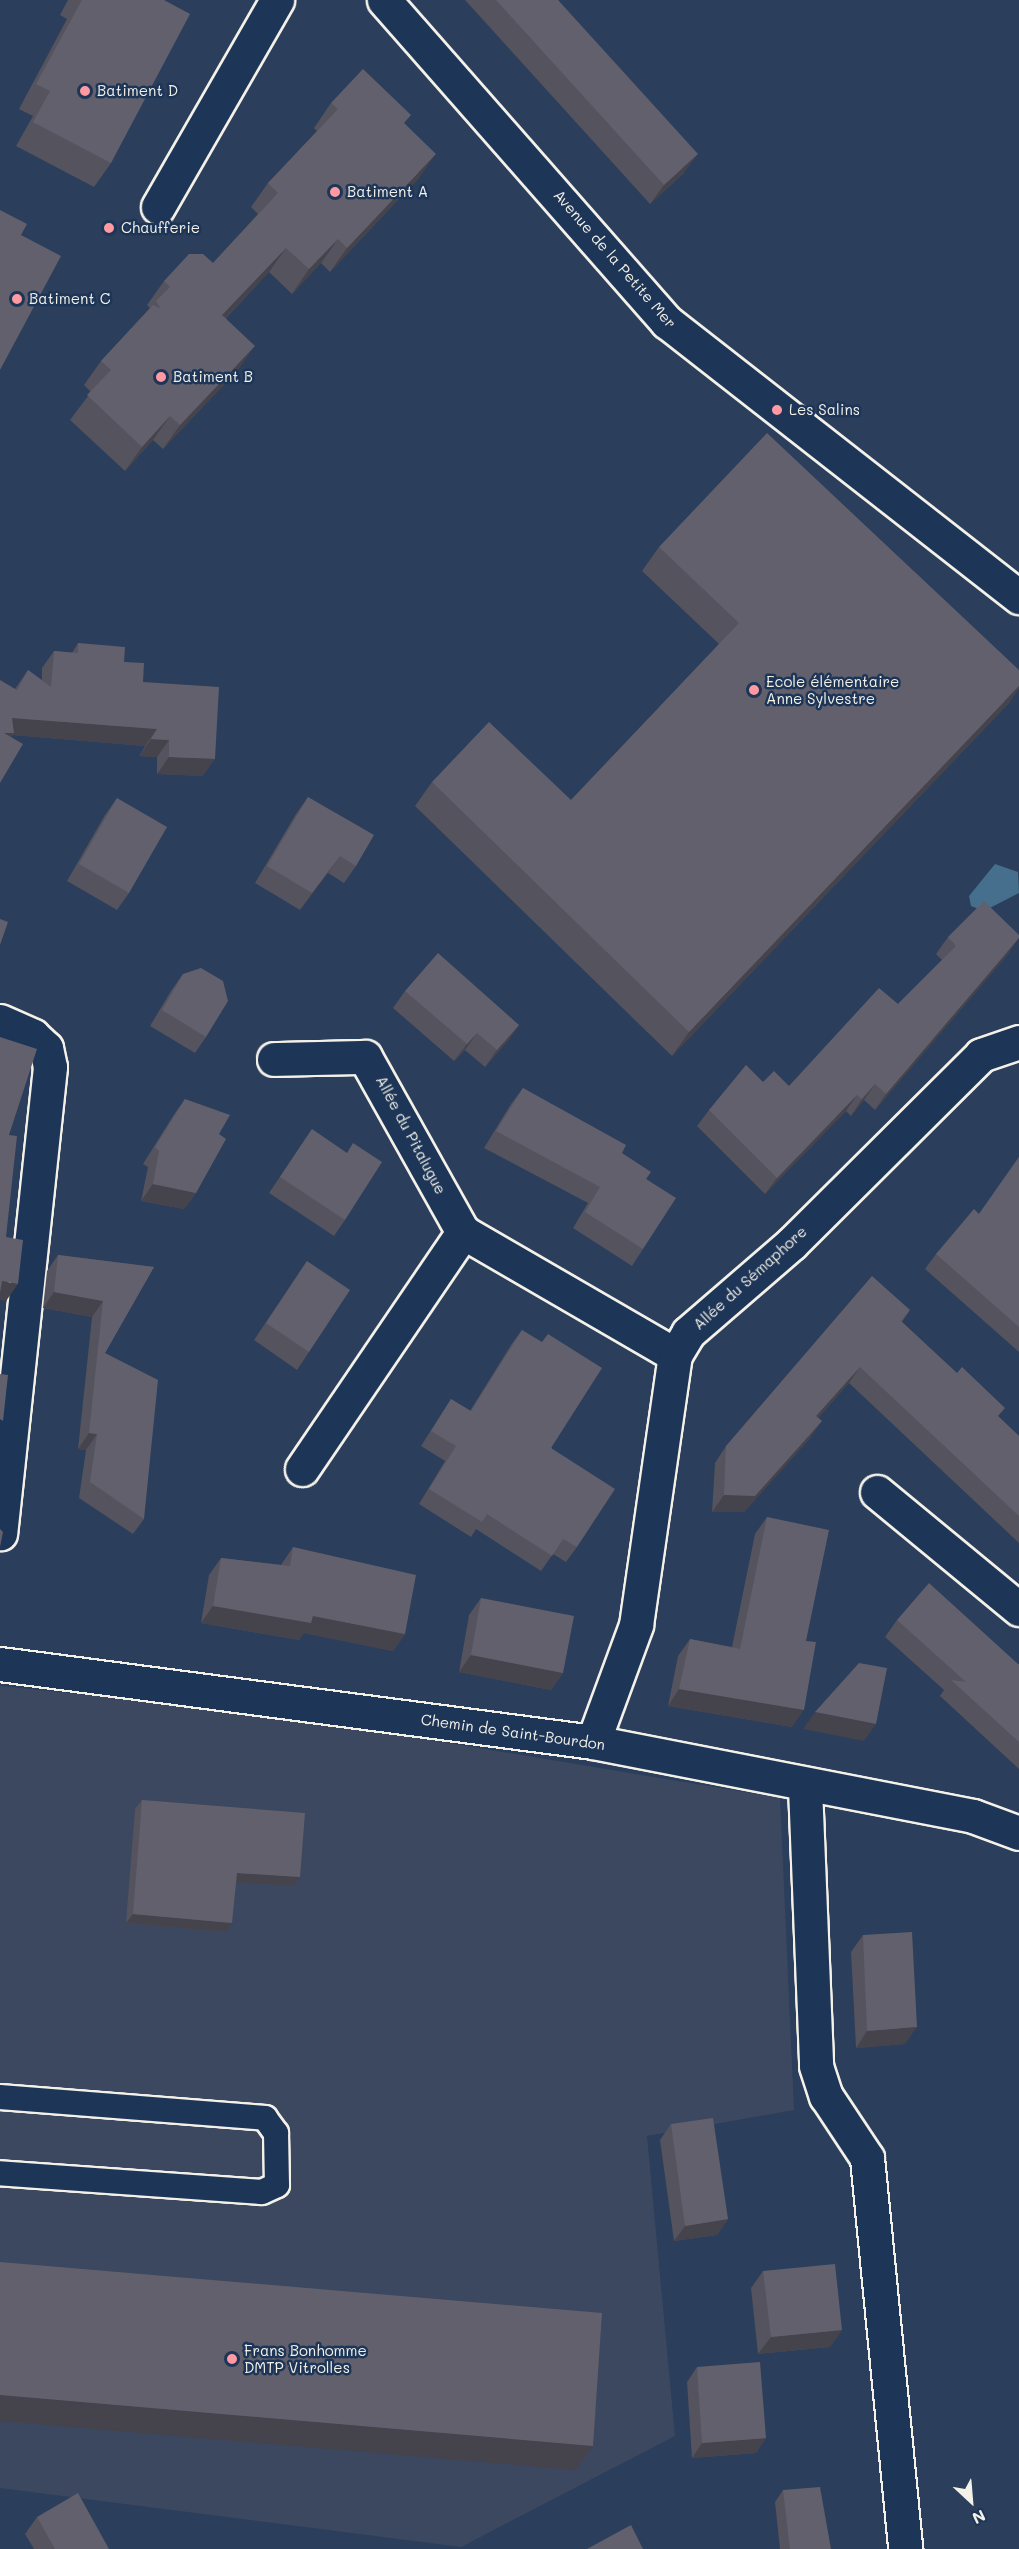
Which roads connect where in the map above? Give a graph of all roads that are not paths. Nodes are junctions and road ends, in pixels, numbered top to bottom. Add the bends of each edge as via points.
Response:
1 (277, 0) edge
2 (384, 0) edge
3 (159, 207) dead end
4 (1019, 597) edge
5 (0, 1021) edge
6 (1019, 1042) edge
7 (274, 1059) dead end
8 (463, 1232) junction
9 (675, 1355) junction
10 (302, 1469) dead end
11 (877, 1492) dead end
12 (0, 1533) edge
13 (1019, 1609) edge
14 (0, 1664) edge
15 (593, 1742) junction
16 (805, 1787) junction
17 (1019, 1833) edge
18 (0, 2097) edge
19 (0, 2173) edge
20 (905, 2549) edge

1 - 3 street
2 - 4 street, Avenue de la Petite Mer via 667,321
5 - 12 street via 33,1036 46,1048 50,1067
6 - 9 street, Allée du Sémaphore via 981,1054 791,1244 688,1333
7 - 8 street, Allée du Pitalugue via 365,1058
8 - 9 street
8 - 10 street
9 - 15 street, Allée du Sémaphore via 636,1625
11 - 13 street
14 - 15 street, Chemin de Saint-Bourdon
15 - 16 street, Chemin de Saint-Bourdon
16 - 17 street, Chemin de Saint-Bourdon via 973,1816
16 - 20 street via 816,2066 826,2096 867,2158
18 - 19 lane via 265,2118 276,2133 277,2185 262,2192

